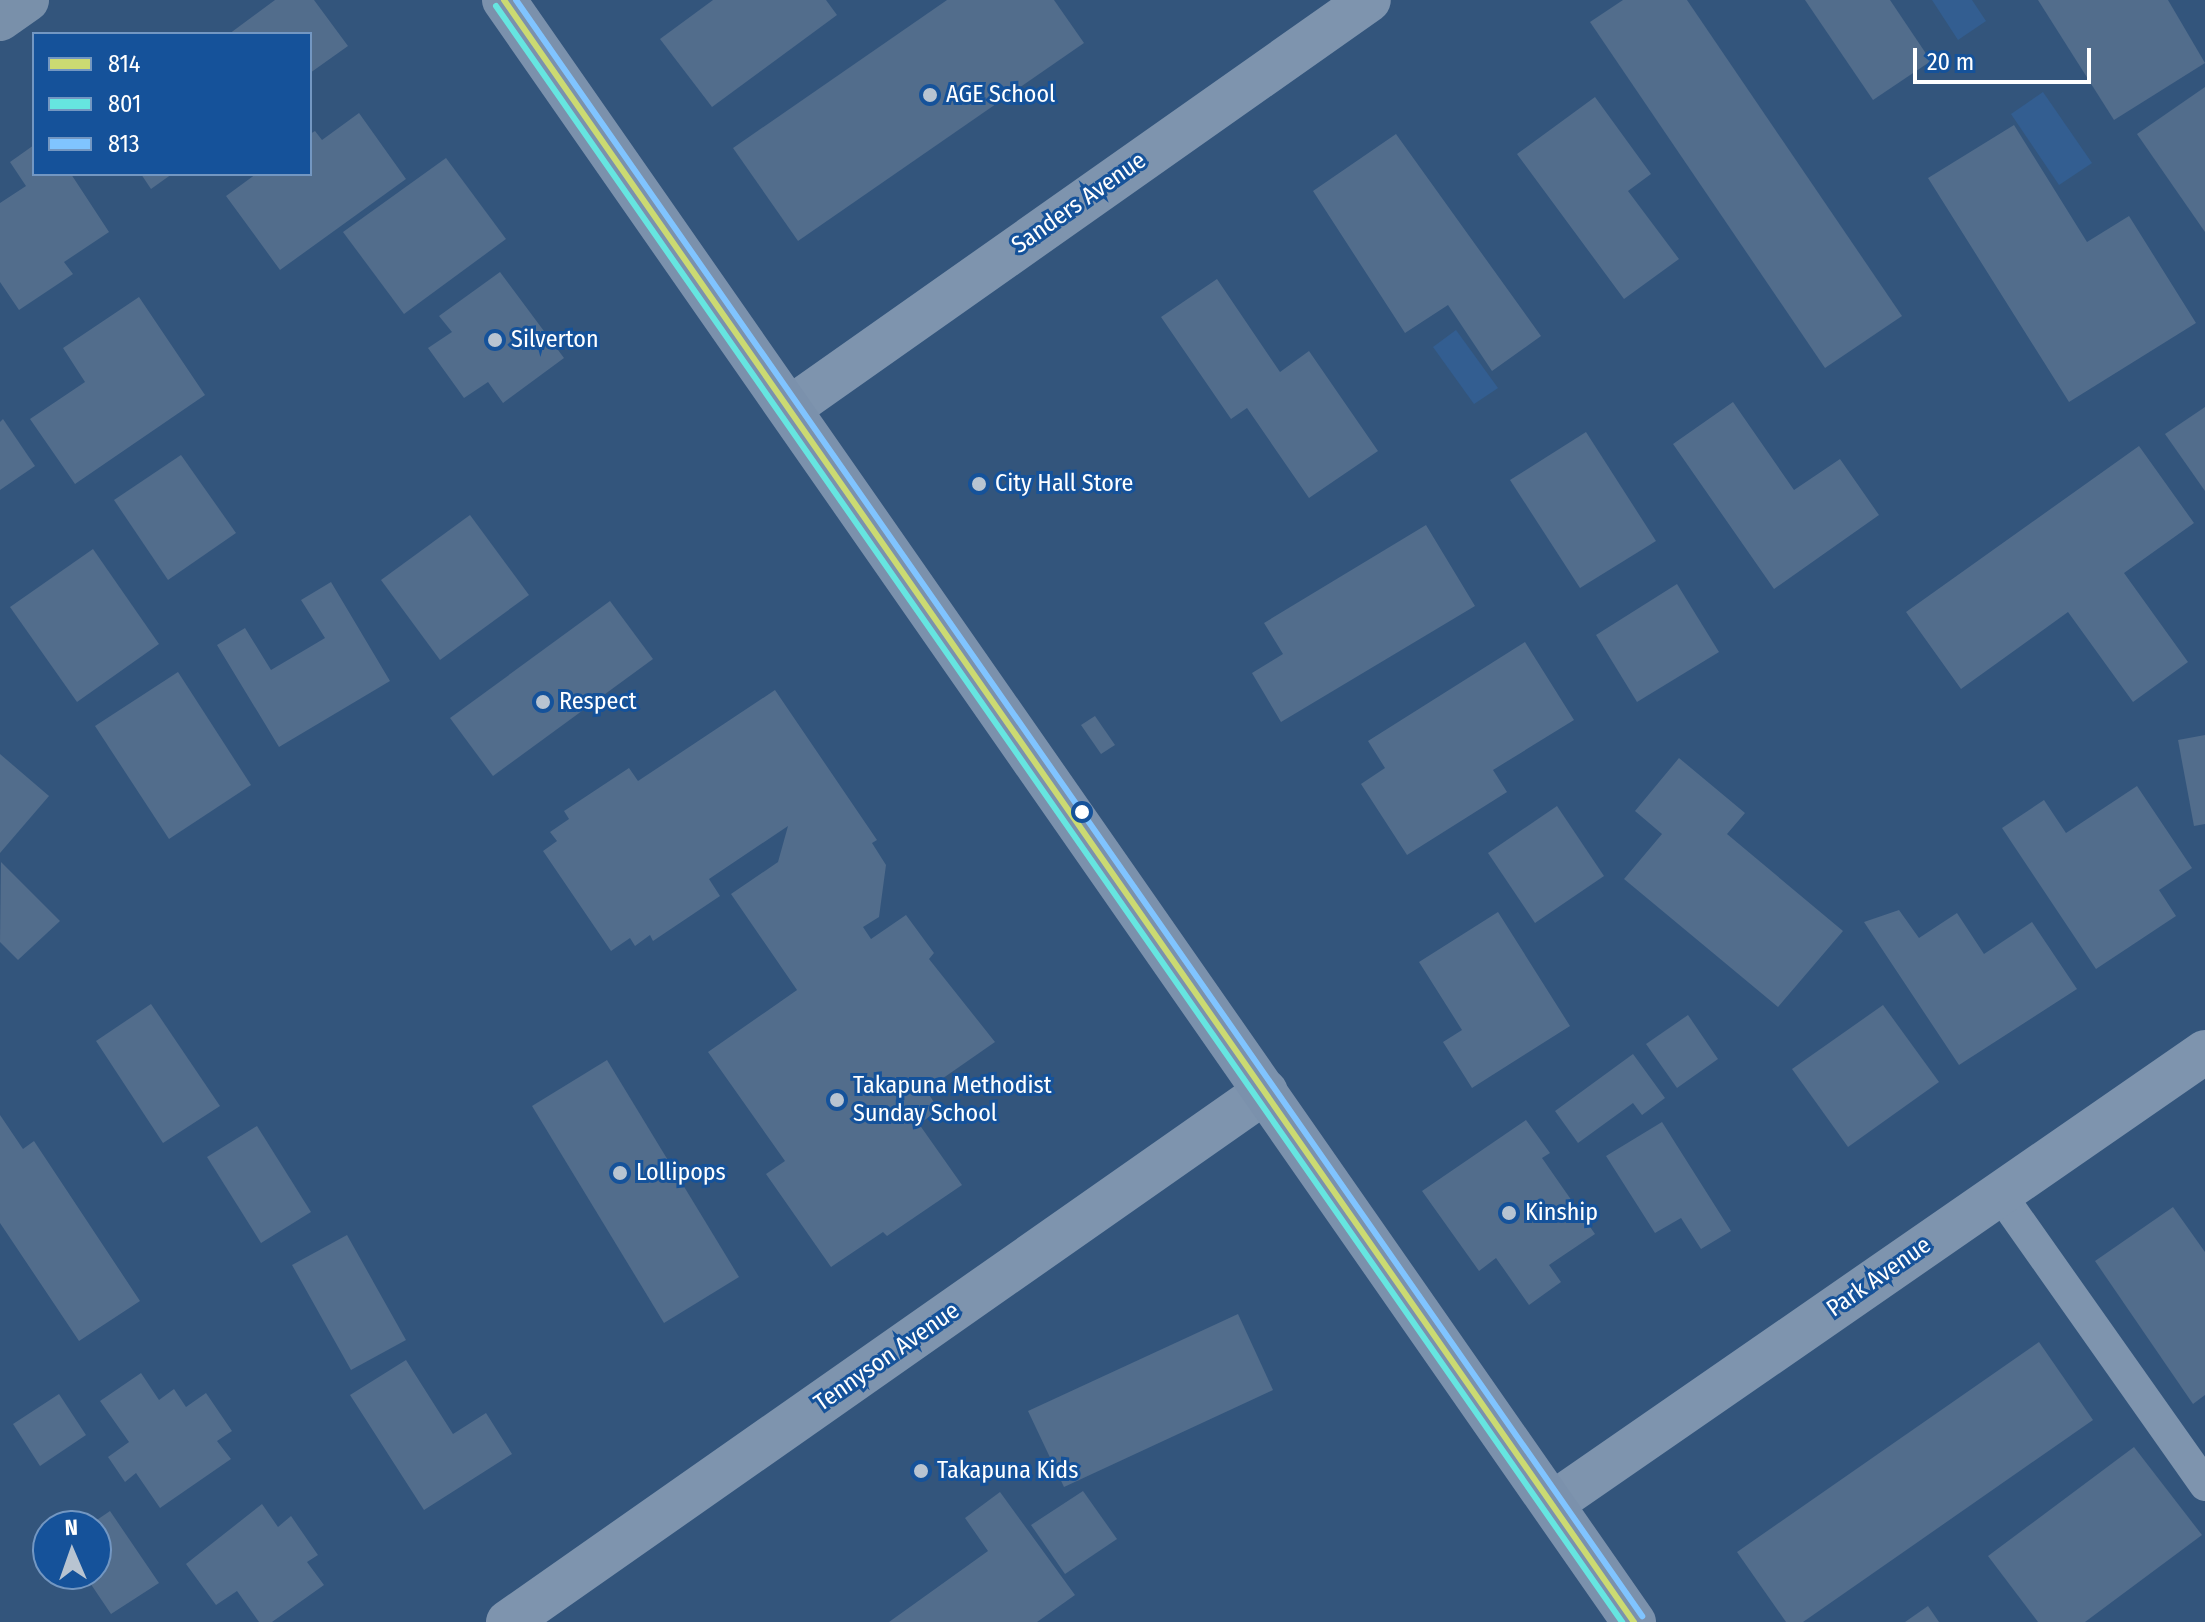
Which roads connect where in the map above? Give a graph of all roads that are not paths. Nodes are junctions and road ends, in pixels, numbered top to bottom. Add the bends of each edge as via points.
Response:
1 (27, 0) edge
2 (504, 0) edge
3 (1369, 0) edge
4 (0, 19) edge
5 (790, 408) junction
6 (2205, 1052) edge
7 (1266, 1091) junction
8 (2000, 1194) junction
9 (2205, 1485) edge
10 (1553, 1503) junction
11 (508, 1622) edge
12 (1634, 1622) edge

1 - 4 main road
2 - 5 main road
3 - 5 street, Sanders Avenue
5 - 7 main road
6 - 8 street, Park Avenue
7 - 10 main road
7 - 11 street, Tennyson Avenue
8 - 9 lane
8 - 10 street, Park Avenue
10 - 12 main road

